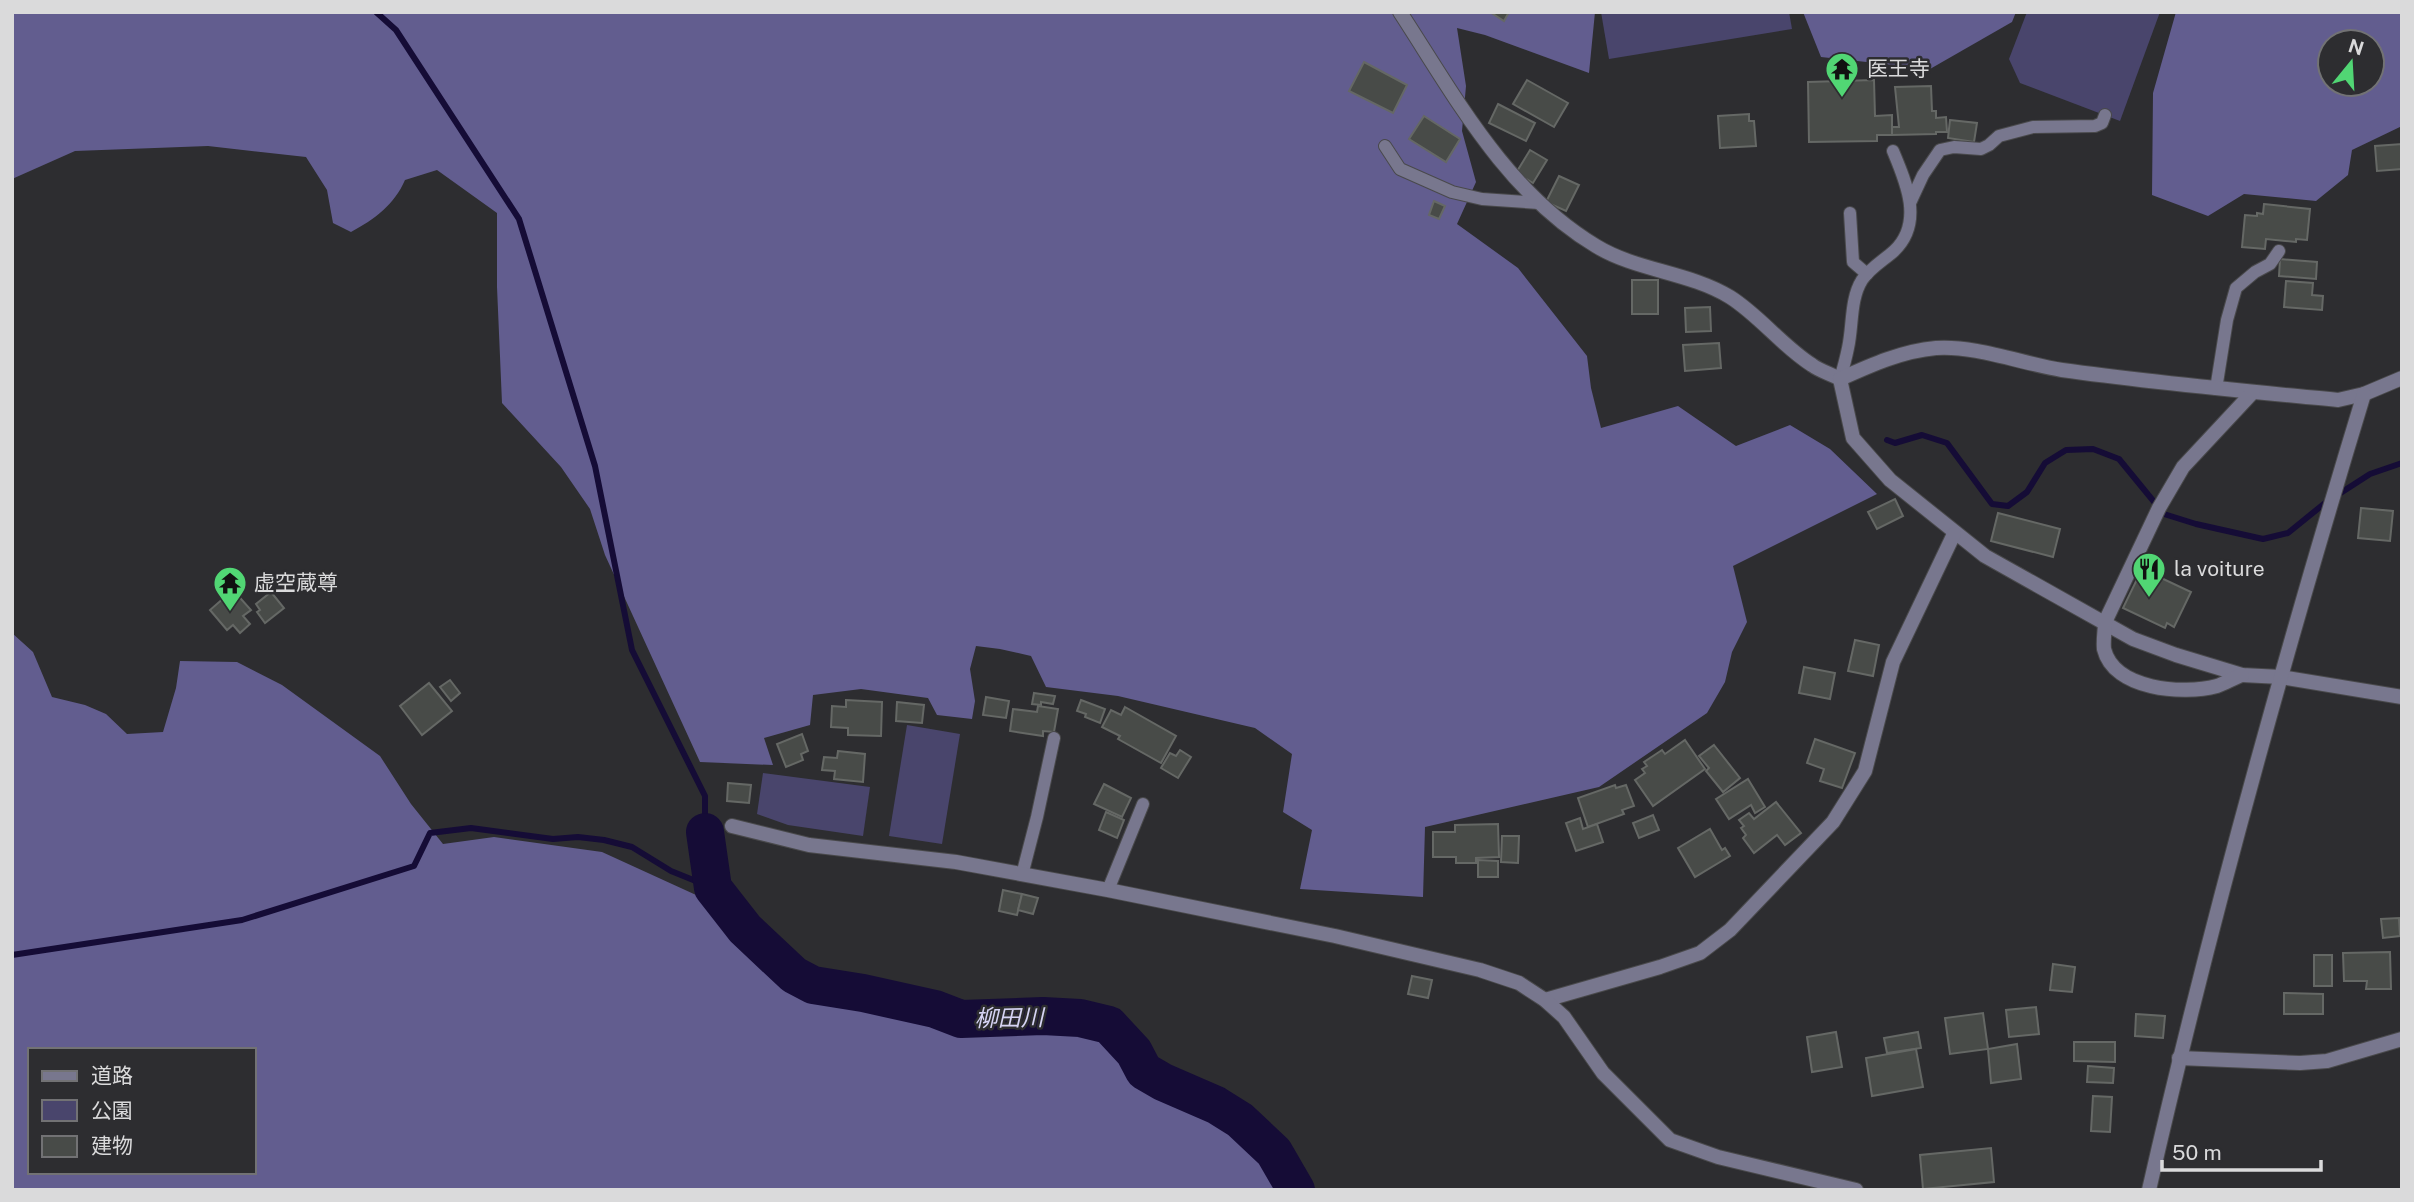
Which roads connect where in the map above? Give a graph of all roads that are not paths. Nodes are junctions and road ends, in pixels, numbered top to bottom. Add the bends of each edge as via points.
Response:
1 (1400, 12) edge
2 (2105, 115) dead end
3 (1385, 146) dead end
4 (1893, 151) dead end
5 (1539, 203) junction
6 (1910, 204) junction
7 (1850, 213) dead end
8 (2278, 251) dead end
9 (1867, 274) junction
10 (2402, 378) edge
11 (1840, 379) junction
12 (2216, 388) junction
13 (2253, 392) junction
14 (2364, 394) junction
15 (1954, 534) junction
16 (2105, 622) junction
17 (2242, 675) junction
18 (2281, 677) junction
19 (2402, 697) edge
20 (1054, 738) dead end
21 (1143, 804) dead end
22 (732, 826) dead end
23 (1022, 876) junction
24 (1108, 890) junction
25 (1545, 1000) junction
26 (2402, 1039) edge
27 (2179, 1058) junction
28 (1856, 1190) edge
29 (2149, 1190) edge

1 - 5 street via 1491,150
2 - 6 lane via 2095,127 2033,127 1999,135 1981,149 1940,150
3 - 5 lane via 1400,169 1452,192
4 - 6 lane
5 - 11 street via 1597,247 1728,296 1812,365
6 - 9 lane via 1906,237
7 - 9 lane via 1853,262
8 - 12 lane via 2270,264 2236,288
9 - 11 lane via 1855,298
10 - 14 street
11 - 12 street via 1885,358 1937,348 2083,373
11 - 15 street via 1853,438 1890,480
12 - 13 street
13 - 14 street via 2338,400
13 - 16 street via 2183,467
14 - 18 street
15 - 16 street
15 - 25 street via 1893,662 1865,771 1833,822 1730,930 1700,953
16 - 17 street via 2133,639
16 - 17 street via 2105,651 2114,668 2130,680 2175,691 2217,686
17 - 18 street
18 - 19 street
18 - 27 street
20 - 23 lane
21 - 24 lane
22 - 23 street via 809,845 956,862
23 - 24 street
24 - 25 street via 1480,971 1519,984
25 - 28 street via 1564,1017 1603,1073 1670,1140 1718,1157
26 - 27 street via 2327,1061
27 - 29 street

